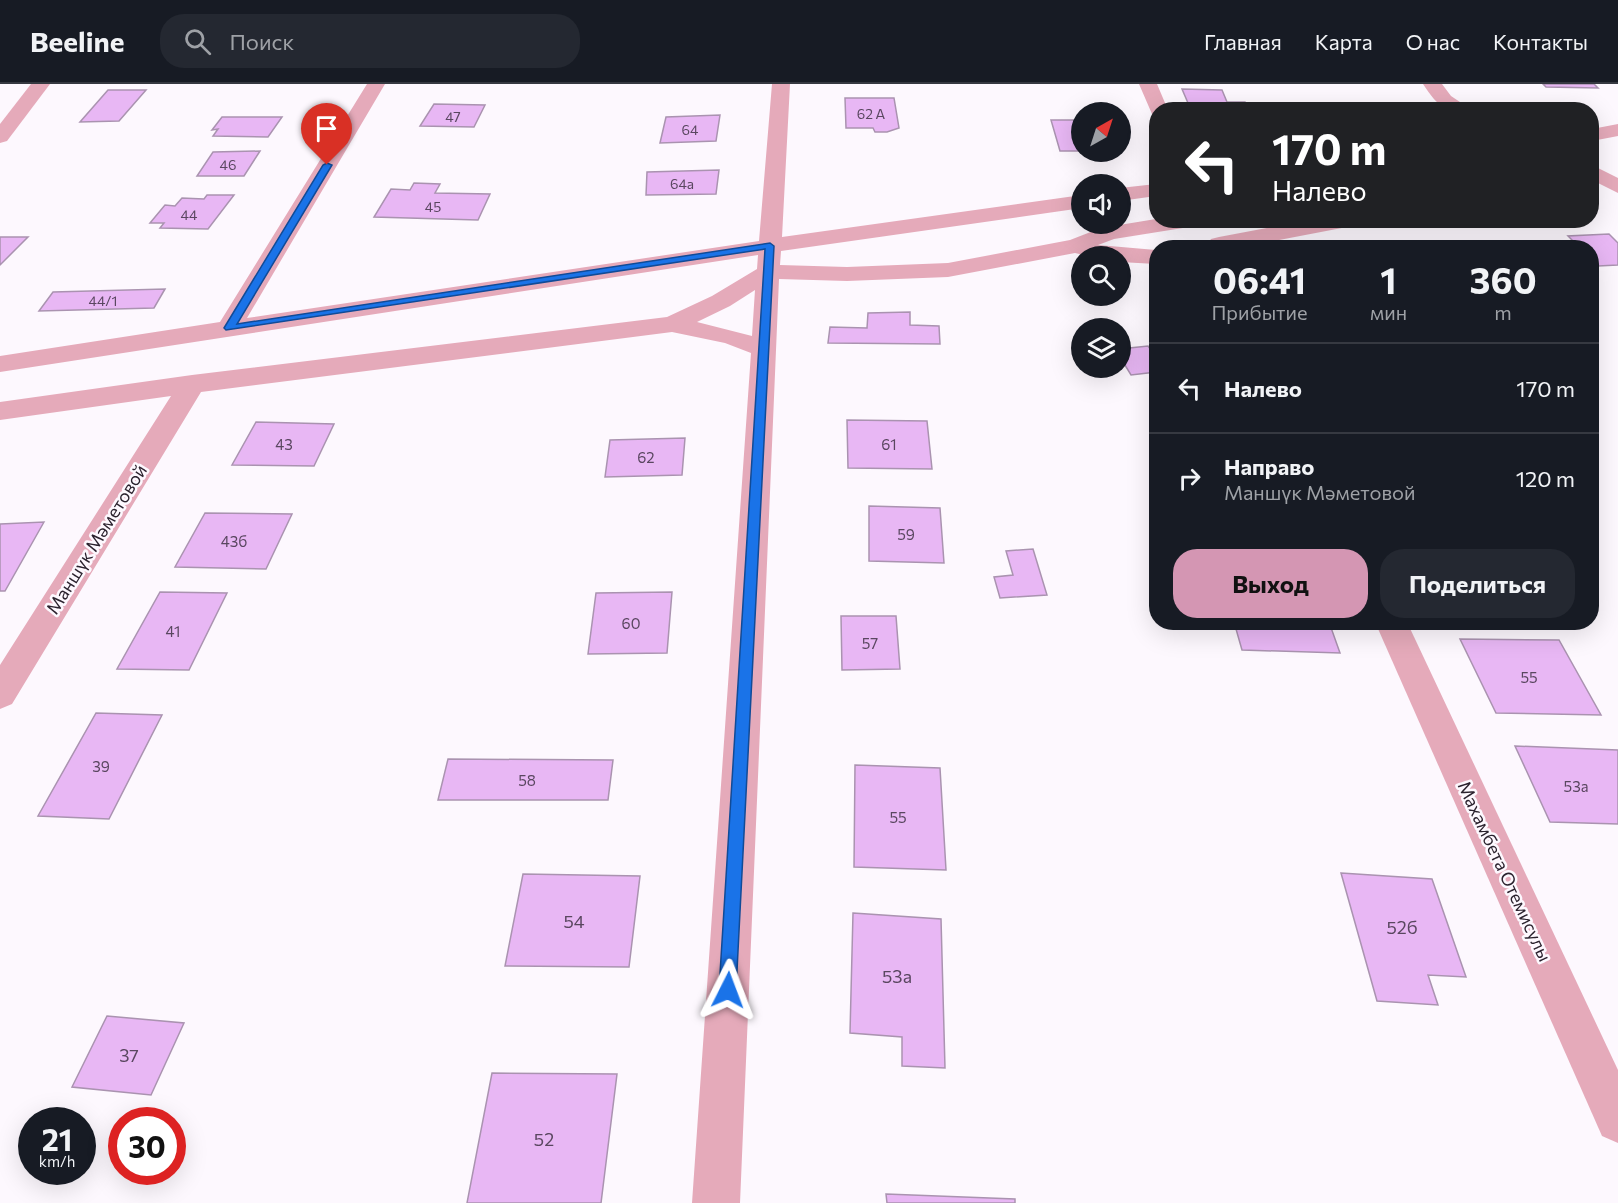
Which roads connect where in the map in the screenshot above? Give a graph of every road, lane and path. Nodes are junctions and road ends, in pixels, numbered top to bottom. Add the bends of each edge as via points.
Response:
1 (41, 84) edge
2 (376, 84) edge
3 (782, 84) edge
4 (1148, 84) edge
5 (1432, 84) edge
6 (1156, 102) edge
7 (1448, 102) edge
8 (1618, 130) edge
9 (1599, 134) edge
10 (0, 138) edge
11 (1599, 174) edge
12 (1599, 181) edge
13 (1616, 182) edge
14 (1149, 191) edge
15 (1131, 193) edge
16 (1071, 203) edge
17 (1149, 226) edge
18 (1308, 228) edge
19 (1249, 240) edge
20 (1076, 246) edge
21 (1071, 247) edge
22 (1131, 257) edge
23 (1149, 257) edge
24 (769, 259) junction
25 (672, 324) junction
26 (229, 328) junction
27 (764, 349) junction
28 (0, 364) edge
29 (192, 384) junction
30 (0, 411) edge
31 (1395, 630) edge
32 (0, 694) edge
33 (1618, 1120) edge
34 (716, 1203) edge

1 - 10 street
2 - 26 street
3 - 24 street
4 - 6 street
5 - 7 street
8 - 9 street
11 - 13 street
12 - 13 street
14 - 15 street
16 - 24 street
17 - 20 street via 1109,233
18 - 19 street
21 - 24 street via 948,270 847,274
22 - 23 street
24 - 25 street via 721,301
24 - 26 street
24 - 27 street
25 - 27 street via 732,337
25 - 29 street
26 - 28 street
27 - 34 street
29 - 30 street
29 - 32 street, Маншүк Мәметовой
31 - 33 street, Махамбета Отемисулы

